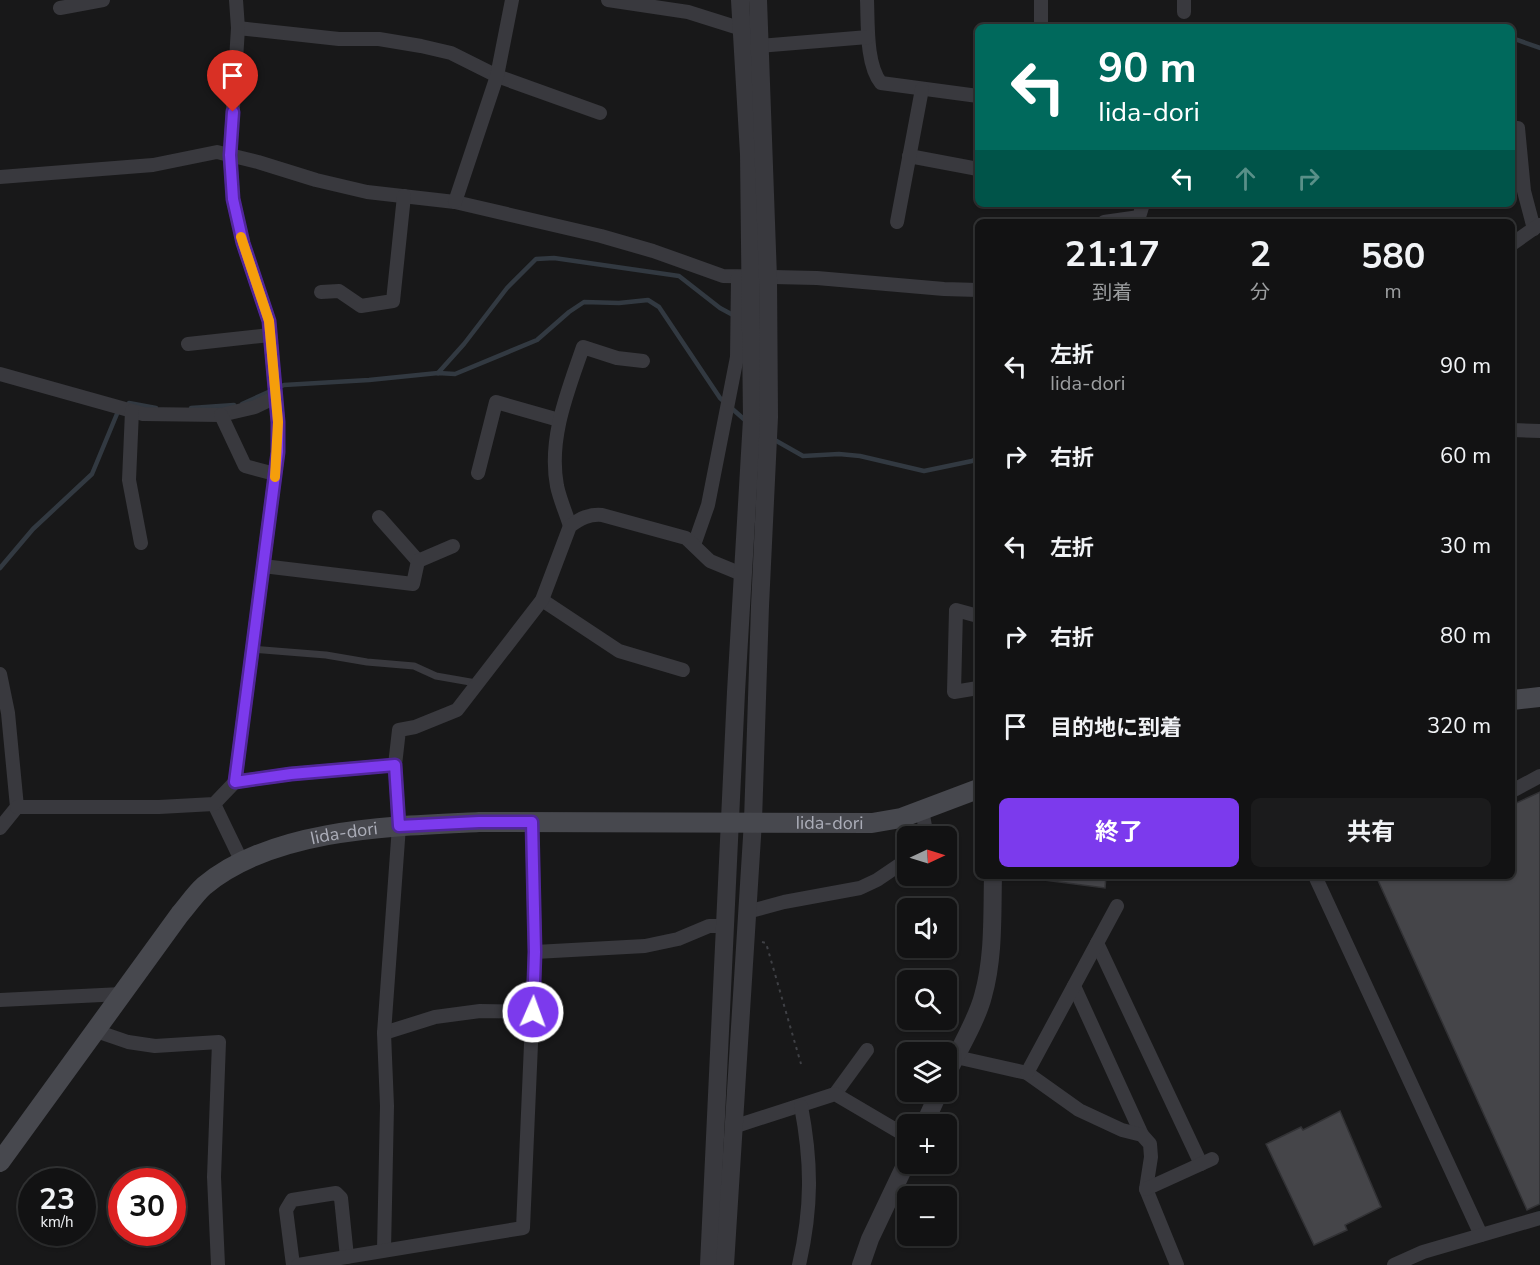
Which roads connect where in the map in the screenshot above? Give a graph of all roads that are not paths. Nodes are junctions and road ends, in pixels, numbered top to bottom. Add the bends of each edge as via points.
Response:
1 (103, 0) edge
2 (236, 0) edge
3 (512, 0) edge
4 (608, 0) edge
5 (740, 0) edge
6 (758, 0) edge
7 (867, 0) edge
8 (1041, 0) edge
9 (659, 4) edge
10 (60, 8) dead end
11 (1041, 24) edge
12 (238, 28) junction
13 (742, 29) junction
14 (868, 37) junction
15 (760, 46) junction
16 (497, 76) junction
17 (922, 89) junction
18 (975, 96) edge
19 (600, 113) dead end
20 (1515, 128) edge
21 (230, 155) junction
22 (909, 156) junction
23 (975, 168) edge
24 (0, 177) edge
25 (404, 196) junction
26 (454, 202) junction
27 (1142, 207) edge
28 (1125, 219) edge
29 (897, 222) dead end
30 (1537, 226) edge
31 (1515, 242) edge
32 (753, 277) junction
33 (975, 290) edge
34 (321, 292) dead end
35 (270, 335) junction
36 (188, 344) dead end
37 (643, 361) dead end
38 (0, 374) edge
39 (276, 397) junction
40 (132, 411) junction
41 (221, 415) junction
42 (559, 420) junction
43 (1515, 430) edge
44 (1540, 431) edge
45 (478, 473) dead end
46 (275, 474) junction
47 (379, 517) dead end
48 (570, 526) junction
49 (141, 543) dead end
50 (694, 545) junction
51 (453, 546) dead end
52 (418, 561) junction
53 (263, 566) junction
54 (744, 575) junction
55 (542, 600) junction
56 (975, 615) edge
57 (252, 649) junction
58 (683, 670) dead end
59 (0, 674) edge
60 (477, 683) junction
61 (975, 688) edge
62 (1540, 697) edge
63 (1515, 700) edge
64 (395, 765) junction
65 (1540, 776) edge
66 (235, 782) junction
67 (1515, 789) edge
68 (975, 790) edge
69 (214, 804) junction
70 (17, 807) junction
71 (922, 810) junction
72 (753, 821) junction
73 (532, 822) junction
74 (731, 822) junction
75 (399, 826) junction
76 (925, 826) edge
77 (0, 828) edge
78 (242, 862) junction
79 (897, 866) edge
80 (993, 879) edge
81 (1317, 879) edge
82 (1117, 906) dead end
83 (747, 912) junction
84 (726, 926) junction
85 (1097, 944) junction
86 (535, 952) junction
87 (1074, 987) junction
88 (122, 994) junction
89 (0, 1000) edge
90 (533, 1012) junction
91 (96, 1031) junction
92 (384, 1033) junction
93 (867, 1050) dead end
94 (957, 1055) edge
95 (957, 1057) edge
96 (1026, 1073) junction
97 (835, 1094) junction
98 (801, 1106) junction
99 (733, 1127) junction
100 (897, 1131) edge
101 (1142, 1135) junction
102 (0, 1162) edge
103 (901, 1174) edge
104 (1146, 1189) junction
105 (1540, 1218) edge
106 (1481, 1235) junction
107 (384, 1250) junction
108 (347, 1257) junction
109 (1410, 1261) edge
110 (218, 1265) edge
111 (293, 1265) edge
112 (298, 1265) edge
113 (709, 1265) edge
114 (725, 1265) edge
115 (799, 1265) edge
116 (861, 1265) edge
117 (1177, 1265) edge
118 (1394, 1265) edge

1 - 10 street
2 - 12 street
3 - 16 street
4 - 9 street
5 - 13 street
6 - 15 street
7 - 14 street
8 - 11 street
9 - 13 street
12 - 16 street via 420,46 451,53
12 - 21 street
13 - 32 street
14 - 15 street
14 - 17 street via 875,76 881,83
15 - 32 street
16 - 19 street
16 - 26 street
17 - 18 street
17 - 22 street
20 - 30 street via 1524,191
21 - 24 street via 217,152 153,165
21 - 25 street via 357,190
21 - 35 street via 233,199
22 - 23 street
22 - 29 street
25 - 26 street
25 - 34 street via 393,301 361,306 339,291
26 - 32 street via 601,236 723,276
27 - 28 street via 1139,217
30 - 31 street
32 - 33 street
32 - 50 street via 708,505
32 - 54 street via 752,419
32 - 72 street via 769,417
35 - 36 street
35 - 39 street
37 - 42 street via 583,347
38 - 40 street
39 - 41 street
39 - 46 street
40 - 41 street
40 - 49 street via 129,480
41 - 46 street via 245,466
42 - 45 street via 496,402
42 - 48 street via 557,486
43 - 44 street
46 - 53 street
47 - 52 street
48 - 50 street via 592,514 602,515 686,538
48 - 55 street
50 - 54 street via 710,561
51 - 52 street
52 - 53 street via 413,584
53 - 57 street
54 - 74 street
55 - 58 street via 620,651
55 - 60 street
56 - 61 street via 956,610 954,692
57 - 60 lane via 414,666 436,676
57 - 66 street
59 - 70 street
60 - 64 street via 457,710 399,730
62 - 63 main road
64 - 66 street
64 - 75 street
65 - 67 street
66 - 69 street
68 - 71 main road, Iida-dori
69 - 70 street
69 - 78 street
70 - 77 street
71 - 72 main road, Iida-dori via 872,823
71 - 76 street
72 - 74 main road, Iida-dori
72 - 83 street
73 - 74 main road, Iida-dori
73 - 75 main road, Iida-dori
73 - 86 street
74 - 84 street
75 - 78 main road, Iida-dori via 286,845
75 - 92 street
78 - 88 main road, Iida-dori via 202,887
79 - 83 street via 860,888
80 - 94 street via 987,978
81 - 106 street
82 - 85 street
83 - 99 street
84 - 86 street via 709,926 678,939 645,946
84 - 113 street
85 - 87 street
85 - 104 street via 1206,1162
86 - 90 street
87 - 96 street
87 - 101 street
88 - 89 street
88 - 91 main road, Iida-dori
90 - 92 street via 480,1011 435,1017
90 - 107 street via 524,1228
91 - 102 main road, Iida-dori
91 - 110 street via 155,1046 219,1042 214,1177
92 - 107 street
93 - 97 street
95 - 96 street
96 - 101 street via 1079,1110
97 - 98 street
97 - 100 street
98 - 99 street
98 - 115 street via 808,1143 810,1192
99 - 114 street
101 - 104 street via 1150,1144 1151,1157
103 - 116 street
104 - 117 street
105 - 106 street
106 - 109 street
107 - 108 street
108 - 111 street via 341,1198 336,1193 292,1200 286,1210
108 - 112 street
109 - 118 street

